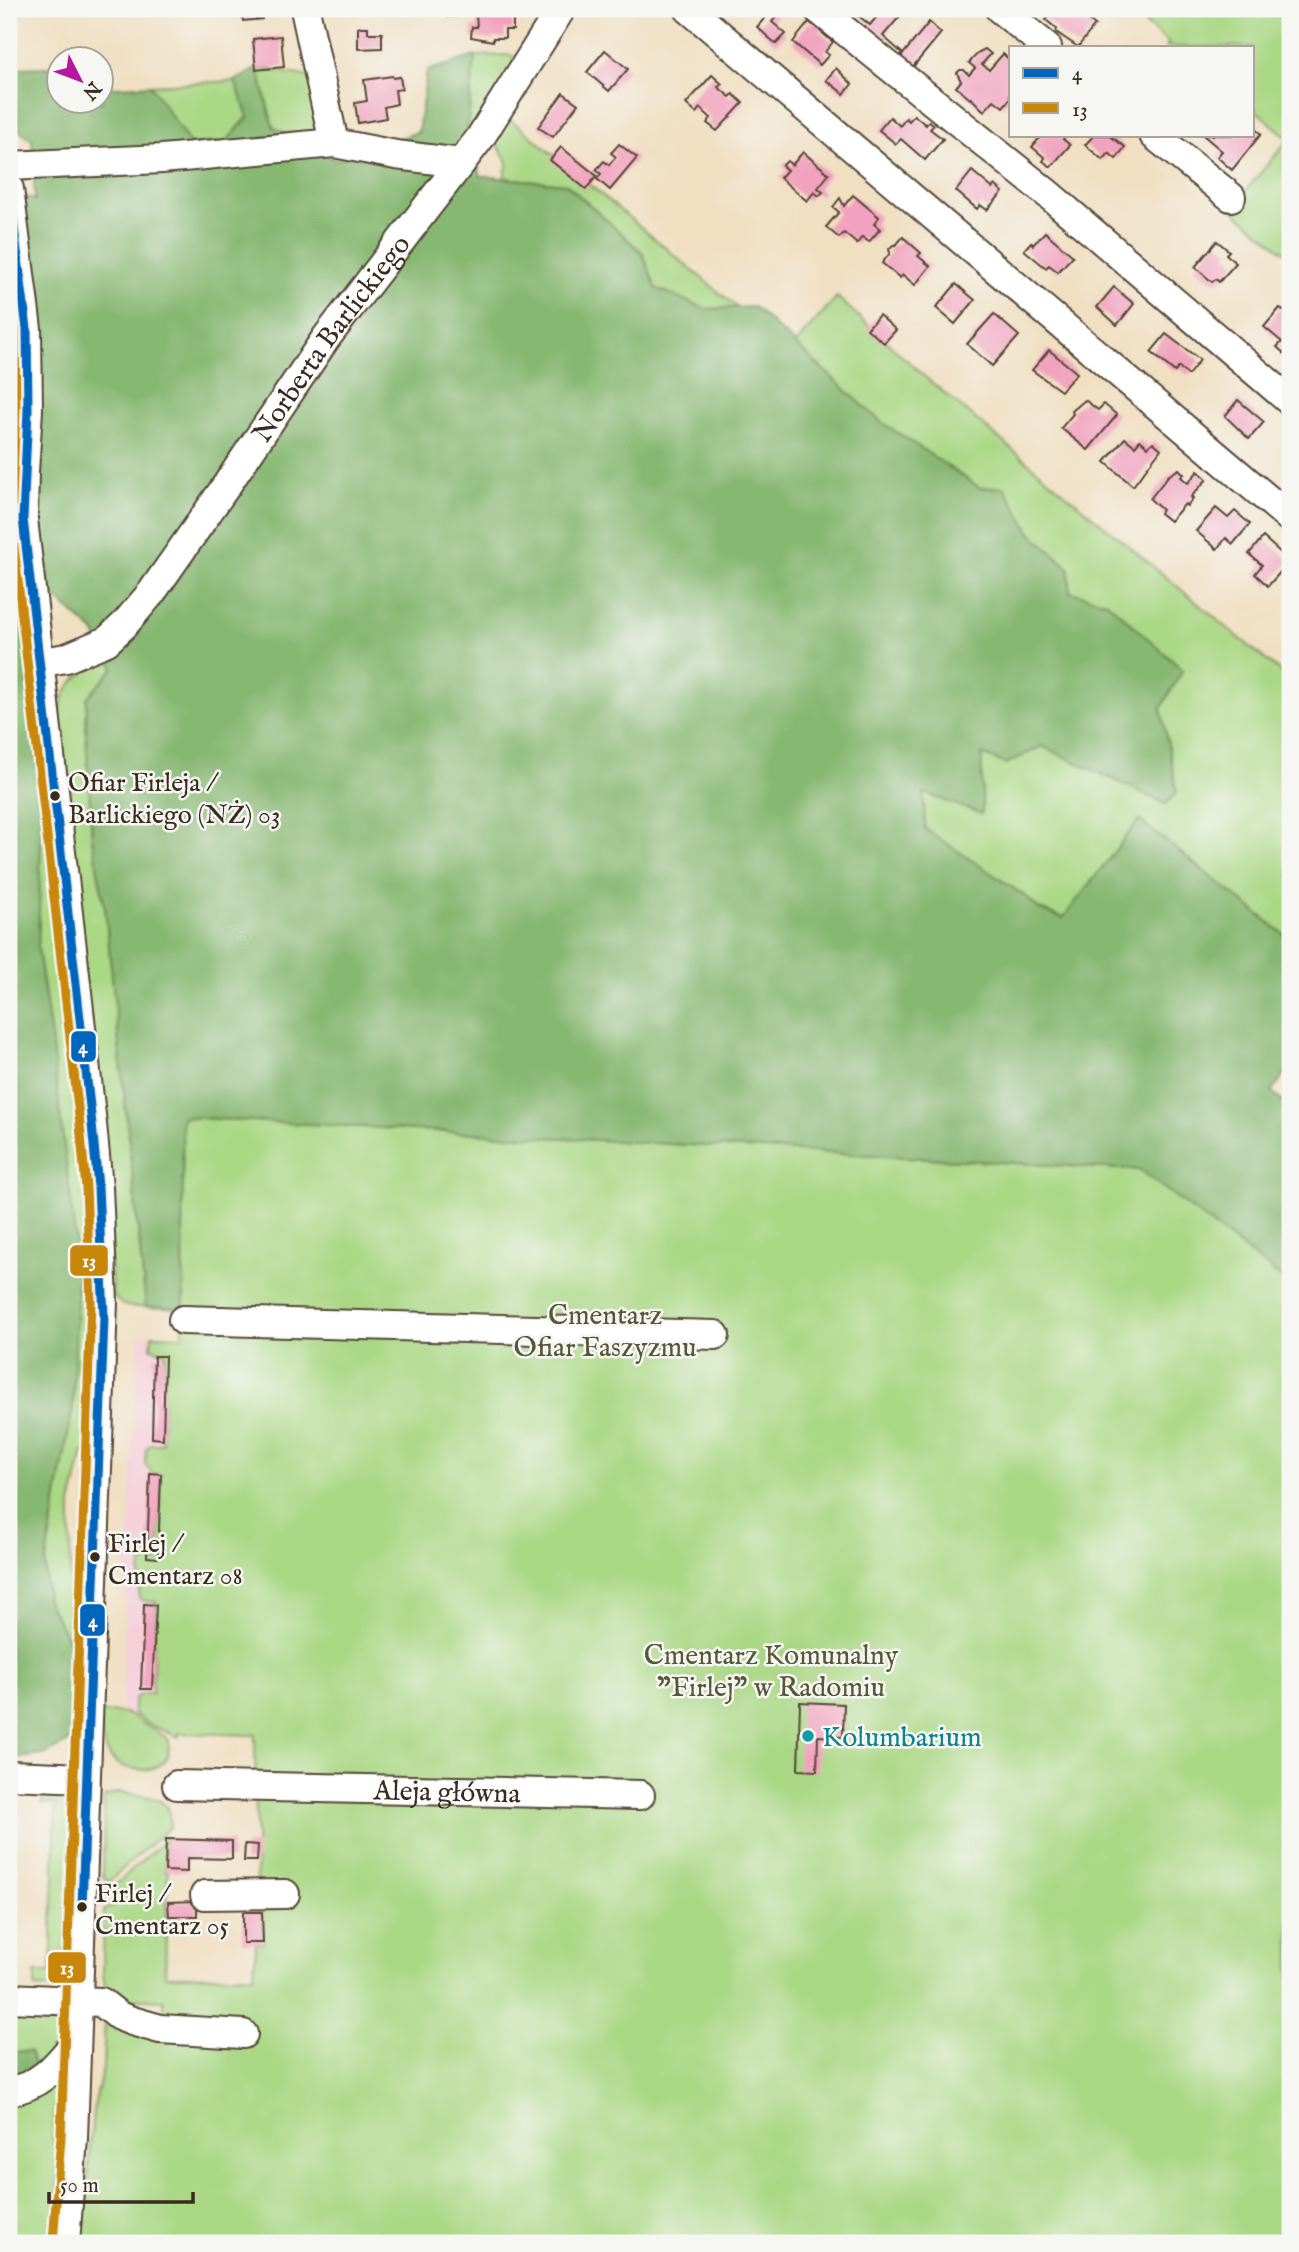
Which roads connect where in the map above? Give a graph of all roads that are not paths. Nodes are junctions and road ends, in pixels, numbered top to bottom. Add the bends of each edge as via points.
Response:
1 (305, 9) edge
2 (561, 9) edge
3 (690, 9) edge
4 (818, 9) edge
5 (1000, 9) edge
6 (1046, 46) edge
7 (1155, 136) edge
8 (334, 143) junction
9 (461, 163) junction
10 (9, 166) edge
11 (9, 189) edge
12 (1231, 197) dead end
13 (1290, 401) edge
14 (1290, 518) edge
15 (35, 629) junction
16 (84, 652) junction
17 (38, 663) junction
18 (183, 1320) dead end
19 (715, 1335) dead end
20 (9, 1775) edge
21 (85, 1778) junction
22 (177, 1785) dead end
23 (640, 1794) dead end
24 (285, 1894) dead end
25 (205, 1895) dead end
26 (9, 1998) edge
27 (78, 2000) junction
28 (243, 2035) dead end
29 (76, 2042) junction
30 (9, 2091) edge
31 (65, 2243) edge

1 - 8 street
2 - 9 street, Norberta Barlickiego
3 - 14 street
4 - 13 street via 1048,194
5 - 6 street
7 - 12 street
8 - 9 street
8 - 10 street via 162,159
9 - 16 street, Norberta Barlickiego via 326,338 152,592 107,641
11 - 15 street via 27,329 23,519
15 - 16 street via 52,642
15 - 17 street
16 - 17 street, Norberta Barlickiego
17 - 21 street via 93,1136 104,1317
18 - 19 street
20 - 21 street
21 - 27 street
22 - 23 street, Aleja główna
24 - 25 street
26 - 27 street
27 - 28 street via 101,2002 132,2021 160,2029
27 - 29 street
29 - 30 street via 44,2077
29 - 31 street

